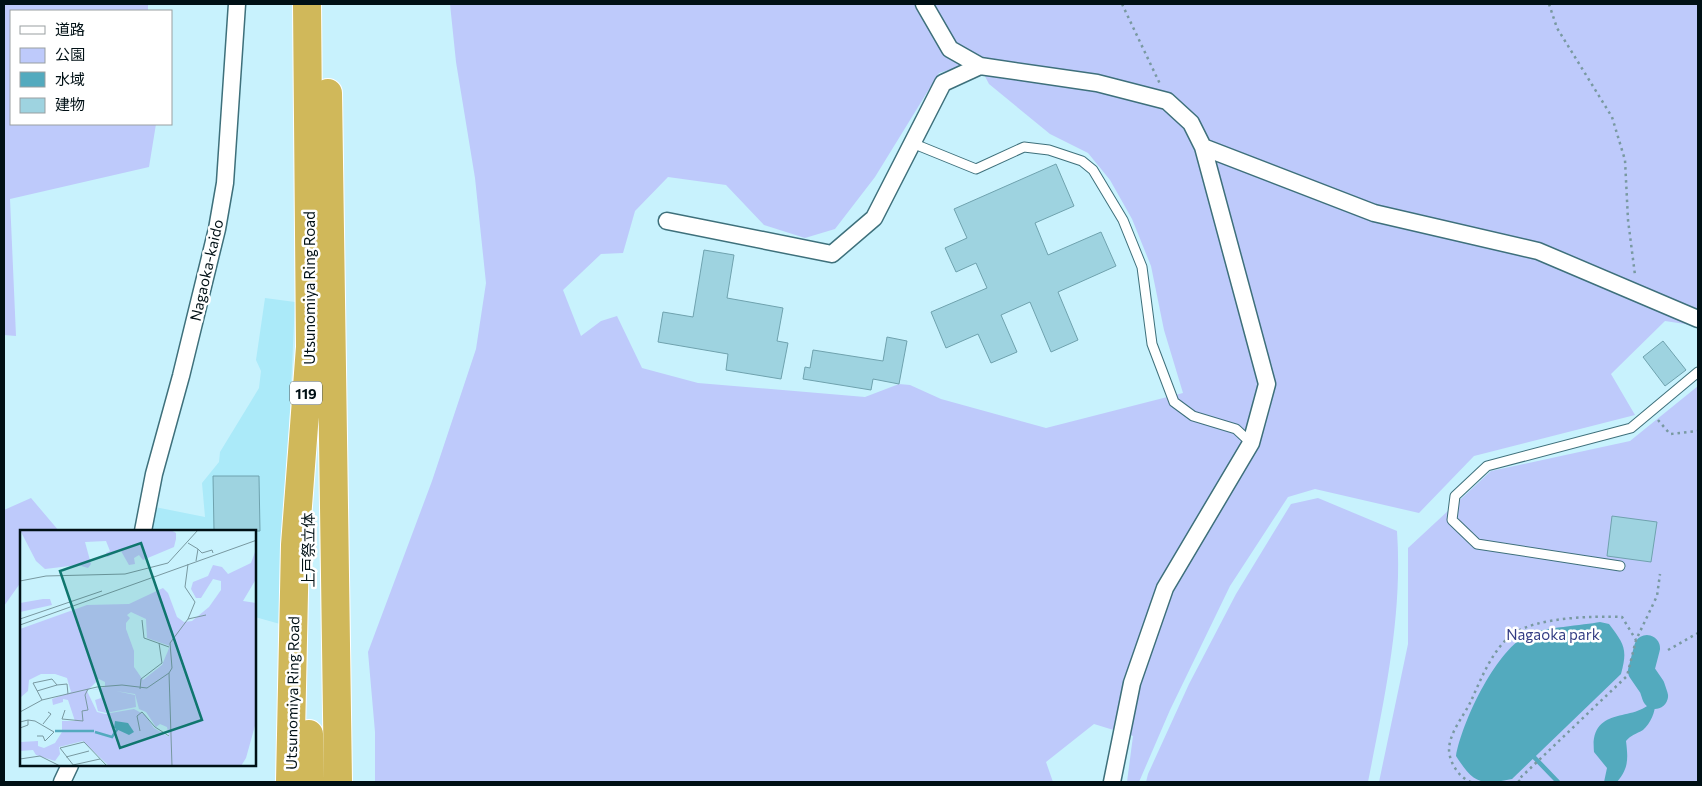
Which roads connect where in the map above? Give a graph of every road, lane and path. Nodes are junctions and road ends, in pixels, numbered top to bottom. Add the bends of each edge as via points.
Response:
1 (237, 4) edge
2 (307, 4) edge
3 (326, 4) edge
4 (924, 4) edge
5 (1122, 4) edge
6 (1549, 4) edge
7 (980, 66) junction
8 (1167, 101) junction
9 (912, 143) junction
10 (1203, 147) junction
11 (667, 221) dead end
12 (1638, 293) junction
13 (1698, 319) edge
14 (321, 351) junction
15 (1698, 372) edge
16 (1651, 411) junction
17 (1698, 431) edge
18 (1251, 443) junction
19 (143, 530) edge
20 (1620, 566) dead end
21 (1660, 574) dead end
22 (1698, 633) edge
23 (1636, 640) junction
24 (1668, 650) dead end
25 (70, 766) edge
26 (1519, 781) edge
27 (62, 782) edge
28 (290, 782) edge
29 (310, 782) edge
30 (325, 782) edge
31 (338, 782) edge
32 (1112, 782) edge
33 (1471, 782) edge
34 (1514, 782) edge

1 - 19 street, Nagaoka-kaido via 225,183 217,229 154,474
2 - 14 highway, Utsunomiya Ring Road / 119
3 - 14 highway, Utsunomiya Ring Road / 119
4 - 7 street via 950,49
5 - 8 path
6 - 12 path via 1557,28 1612,117 1625,160 1628,220
7 - 8 street via 1097,83
7 - 9 street via 943,83
8 - 10 street via 1191,123
9 - 11 street via 874,218 832,254
9 - 18 lane via 976,169 1024,147 1049,150 1082,161 1093,170 1123,220 1142,267 1152,344 1174,402 1193,416 1236,429
10 - 12 street via 1374,213 1538,251
10 - 18 street via 1267,384
12 - 13 street
14 - 28 highway, Utsunomiya Ring Road / 119 via 295,545
14 - 29 highway, 上戸祭立体 / 119 via 308,574
14 - 30 highway, 上戸祭立体 / 119
14 - 31 highway, Utsunomiya Ring Road / 119
15 - 16 lane
16 - 17 path via 1670,434
16 - 20 lane via 1631,428 1486,466 1455,496 1452,520 1477,544
18 - 32 street via 1165,588 1132,684
21 - 23 path via 1657,596
22 - 24 path
23 - 26 path via 1627,676
23 - 33 path via 1622,617 1559,621 1512,634 1479,679 1457,723 1449,749 1452,765
25 - 27 street
26 - 34 path

